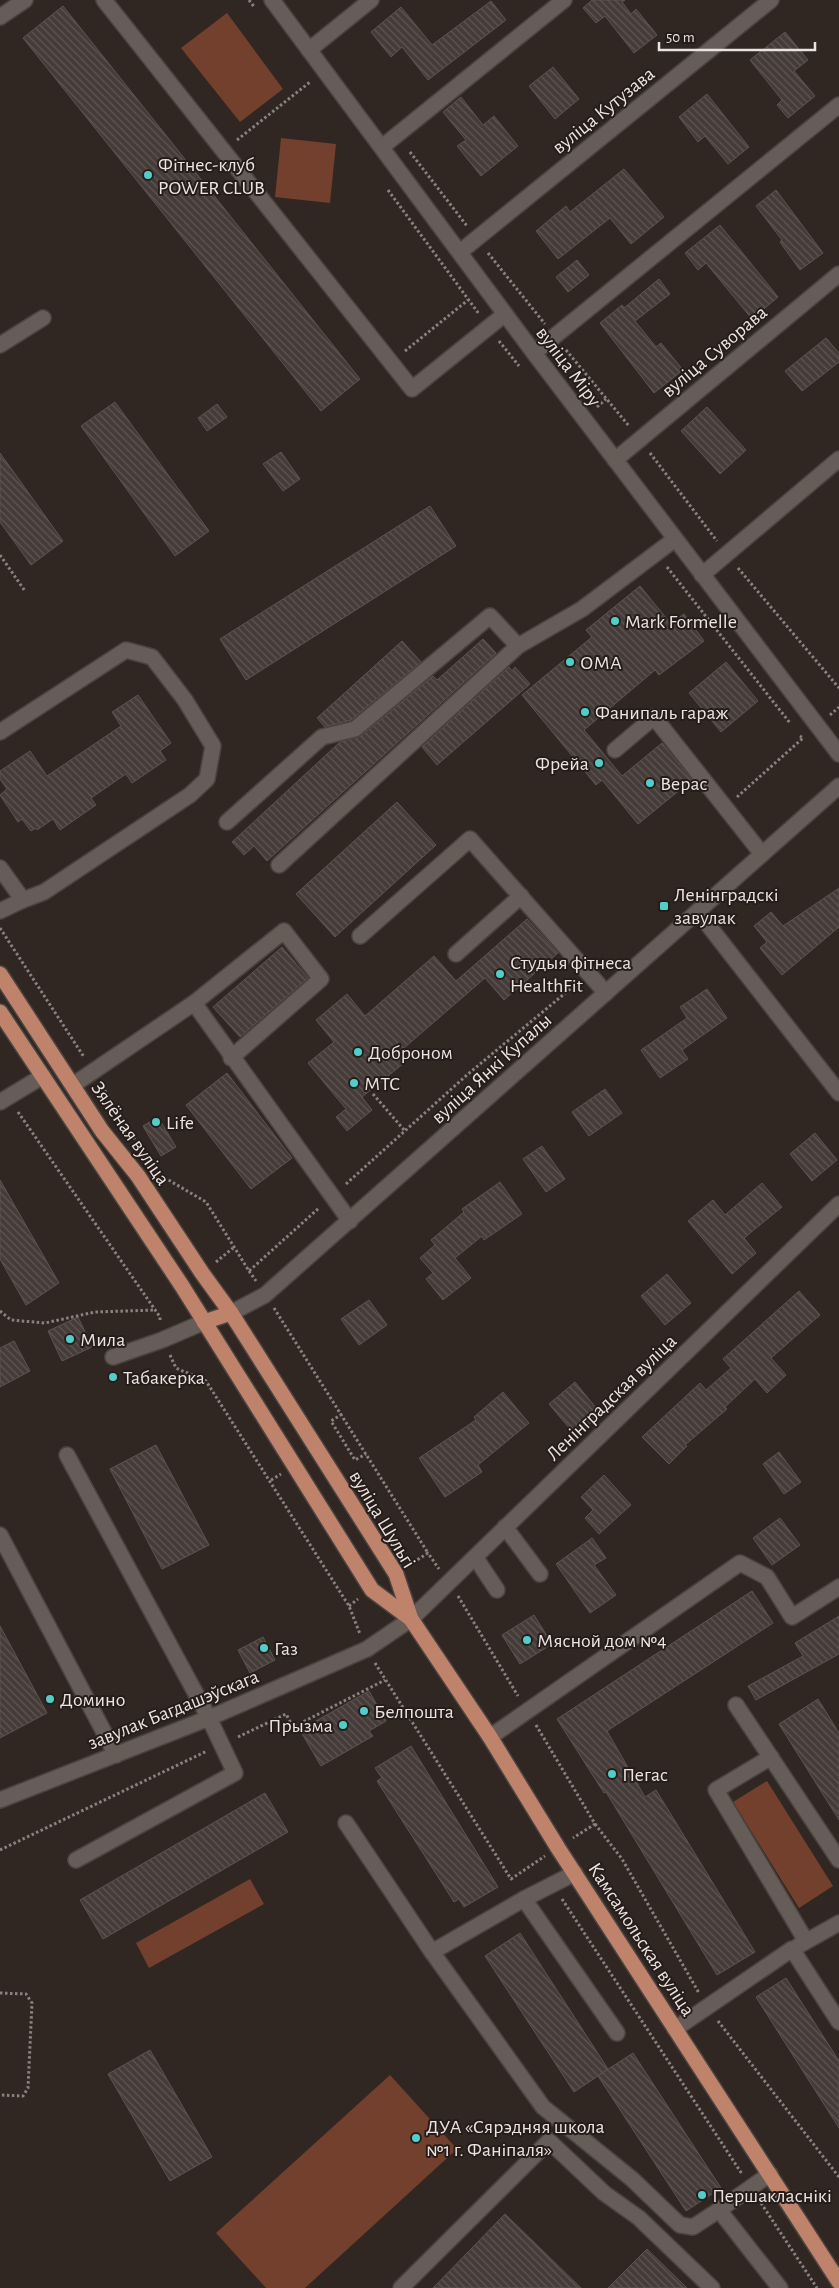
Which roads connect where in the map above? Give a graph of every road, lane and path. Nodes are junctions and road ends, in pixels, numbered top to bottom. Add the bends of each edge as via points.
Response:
1 (25, 0) edge
2 (104, 0) edge
3 (249, 0) edge
4 (272, 0) edge
5 (371, 0) edge
6 (564, 0) edge
7 (771, 0) edge
8 (260, 15) dead end
9 (0, 17) edge
10 (309, 50) junction
11 (324, 71) junction
12 (304, 75) dead end
13 (310, 82) junction
14 (316, 90) dead end
15 (839, 105) edge
16 (382, 148) junction
17 (223, 151) junction
18 (386, 187) dead end
19 (460, 252) junction
20 (839, 274) edge
21 (468, 300) junction
22 (505, 314) junction
23 (43, 318) dead end
24 (488, 327) junction
25 (0, 345) edge
26 (534, 353) junction
27 (391, 362) junction
28 (523, 372) dead end
29 (839, 459) edge
30 (615, 460) junction
31 (675, 539) junction
32 (656, 553) junction
33 (0, 555) edge
34 (702, 575) junction
35 (25, 591) dead end
36 (518, 646) junction
37 (0, 732) edge
38 (615, 750) dead end
39 (839, 754) edge
40 (839, 786) edge
41 (726, 807) junction
42 (227, 822) dead end
43 (762, 854) junction
44 (279, 865) dead end
45 (0, 868) edge
46 (521, 896) junction
47 (23, 900) junction
48 (0, 911) edge
49 (698, 912) junction
50 (360, 936) dead end
51 (456, 954) dead end
52 (0, 974) edge
53 (606, 993) junction
54 (194, 1003) junction
55 (0, 1012) edge
56 (231, 1058) junction
57 (43, 1076) junction
58 (73, 1085) junction
59 (839, 1093) edge
60 (373, 1094) dead end
61 (4, 1100) edge
62 (405, 1131) dead end
63 (839, 1204) edge
64 (350, 1221) junction
65 (233, 1248) dead end
66 (211, 1265) dead end
67 (270, 1303) dead end
68 (156, 1310) junction
69 (0, 1311) edge
70 (232, 1313) junction
71 (204, 1322) junction
72 (162, 1340) junction
73 (113, 1357) dead end
74 (342, 1414) junction
75 (366, 1454) junction
76 (67, 1455) dead end
77 (506, 1527) junction
78 (0, 1535) edge
79 (428, 1553) junction
80 (475, 1557) junction
81 (404, 1568) dead end
82 (540, 1574) dead end
83 (444, 1576) dead end
84 (839, 1587) edge
85 (497, 1590) dead end
86 (411, 1619) junction
87 (361, 1636) dead end
88 (385, 1680) dead end
89 (736, 1705) dead end
90 (209, 1718) junction
91 (490, 1737) junction
92 (223, 1744) junction
93 (116, 1755) junction
94 (771, 1757) junction
95 (0, 1799) edge
96 (346, 1823) dead end
97 (0, 1850) edge
98 (76, 1860) dead end
99 (839, 1860) edge
100 (575, 1873) junction
101 (552, 1884) junction
102 (524, 1899) junction
103 (839, 1923) edge
104 (806, 1941) junction
105 (792, 1949) junction
106 (432, 1952) junction
107 (0, 1993) edge
108 (839, 2022) edge
109 (675, 2029) junction
110 (617, 2033) dead end
111 (0, 2096) edge
112 (770, 2174) junction
113 (751, 2188) junction
114 (718, 2210) junction
115 (839, 2282) edge
116 (402, 2288) edge
117 (712, 2288) edge
118 (780, 2288) edge
119 (817, 2288) edge

1 - 9 street
2 - 17 street
3 - 8 path
4 - 10 street, вуліца Міру
5 - 10 street
6 - 16 street
7 - 19 street, вуліца Кутузава
10 - 11 street, вуліца Міру
11 - 13 path
11 - 16 street, вуліца Міру
12 - 13 path
13 - 14 path
13 - 17 path
15 - 26 street
16 - 19 street, вуліца Міру
17 - 27 street
18 - 21 path
19 - 22 street, вуліца Міру
20 - 30 street, вуліца Суворава
21 - 24 path
21 - 27 path
22 - 24 street
22 - 26 street, вуліца Міру
23 - 25 street
24 - 27 street via 412,389
24 - 28 path
26 - 30 street, вуліца Міру
29 - 34 street
30 - 31 street, вуліца Міру
31 - 32 street
31 - 34 street, вуліца Міру
32 - 36 street via 582,609
32 - 41 path via 803,738
33 - 35 path
34 - 39 street, вуліца Міру
36 - 42 street via 490,616 355,729 322,737
36 - 44 street
37 - 47 street via 126,650 152,657 185,700 213,746 207,780 190,795 44,892
38 - 41 street via 654,717
40 - 43 street, вуліца Янкі Купалы
41 - 43 street
43 - 49 street, вуліца Янкі Купалы
45 - 47 street
46 - 50 street via 470,838
46 - 51 street
46 - 53 street
47 - 48 street
49 - 53 street, вуліца Янкі Купалы
49 - 59 street
52 - 58 main road, Зялёная вуліца
53 - 64 street, вуліца Янкі Купалы
54 - 56 street
54 - 56 street via 284,931 321,979
54 - 58 street
55 - 57 main road, Зялёная вуліца
56 - 64 street
57 - 61 street
57 - 71 main road, Зялёная вуліца
58 - 70 main road, Зялёная вуліца
60 - 62 path
61 - 68 path
63 - 77 street, Ленінградская вуліца
64 - 70 street, вуліца Янкі Купалы via 265,1295
65 - 66 path
67 - 74 path
68 - 69 path via 95,1312 45,1323 11,1320
68 - 72 path via 160,1317
70 - 71 main road
70 - 86 main road, вуліца Шульгі via 396,1574
71 - 72 street
71 - 86 main road via 372,1590
72 - 73 street
72 - 87 path via 176,1368 206,1381 348,1606
74 - 75 path
74 - 75 path via 330,1421 355,1460
75 - 79 path
76 - 90 street
77 - 80 street, Ленінградская вуліца
77 - 82 street
78 - 93 street
79 - 81 path
79 - 83 path
80 - 85 street
80 - 86 street, Ленінградская вуліца
84 - 91 street via 792,1617 767,1577 740,1563
86 - 90 street, завулак Багдашэўскага via 367,1649
86 - 91 main road, Камсамольская вуліца
88 - 92 path via 293,1727 286,1714
89 - 94 street
90 - 92 street
90 - 93 street, завулак Багдашэўскага
91 - 100 main road, Камсамольская вуліца
92 - 97 path
92 - 98 street via 235,1773
93 - 95 street, завулак Багдашэўскага
94 - 99 street
94 - 104 street via 716,1790
96 - 106 street
100 - 101 street
100 - 109 main road, Камсамольская вуліца
101 - 102 street
101 - 113 path
102 - 106 street
102 - 110 street
103 - 104 street
104 - 105 street
105 - 108 street
105 - 109 street
106 - 114 street via 544,2107 632,2178 680,2226 693,2226
107 - 111 path via 26,1994 32,2003 28,2088 23,2096
109 - 112 main road, Камсамольская вуліца
112 - 113 street
112 - 115 main road, Камсамольская вуліца
113 - 114 street
113 - 119 path
114 - 118 street
116 - 117 street via 549,2141 604,2193 639,2218

